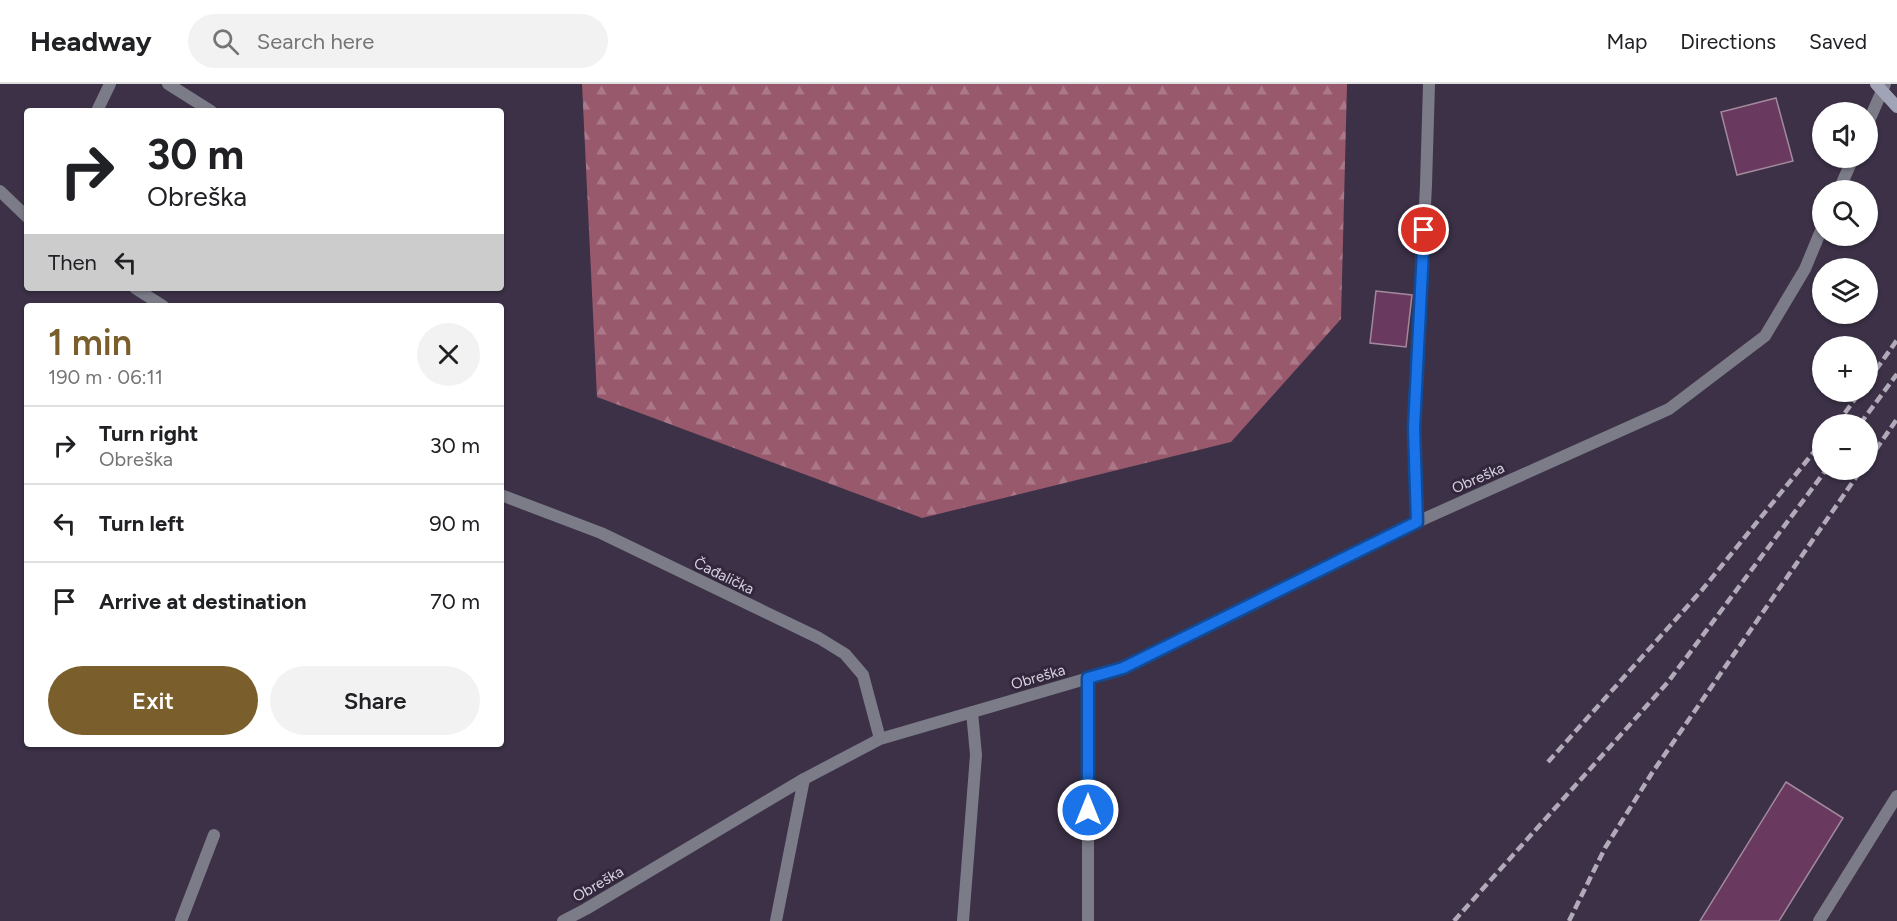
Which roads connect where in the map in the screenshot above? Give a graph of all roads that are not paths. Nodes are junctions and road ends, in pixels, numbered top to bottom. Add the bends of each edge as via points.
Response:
1 (110, 84) edge
2 (168, 84) edge
3 (1429, 84) edge
4 (1881, 86) edge
5 (1875, 102) edge
6 (1897, 107) edge
7 (98, 108) edge
8 (207, 108) edge
9 (0, 191) edge
10 (24, 214) edge
11 (1815, 246) edge
12 (140, 291) edge
13 (158, 303) edge
14 (504, 496) edge
15 (1417, 522) junction
16 (1088, 678) junction
17 (972, 712) junction
18 (880, 739) junction
19 (804, 779) junction
20 (1897, 796) edge
21 (214, 836) dead end
22 (181, 921) edge
23 (563, 921) edge
24 (776, 921) edge
25 (963, 921) edge
26 (1088, 921) edge
27 (1818, 921) edge

1 - 7 street
2 - 8 street
3 - 15 street via 1414,428
4 - 5 street
4 - 6 main road
9 - 10 street
11 - 15 street, Obreška via 1765,336 1669,409
12 - 13 street
14 - 18 street, Čađalička via 601,533 845,654 863,675
15 - 16 street, Obreška via 1123,668
16 - 17 street, Obreška
16 - 26 street
17 - 18 street, Obreška
17 - 25 street via 976,755
18 - 19 street, Obreška
19 - 23 street, Obreška
19 - 24 street
20 - 27 street
21 - 22 street

